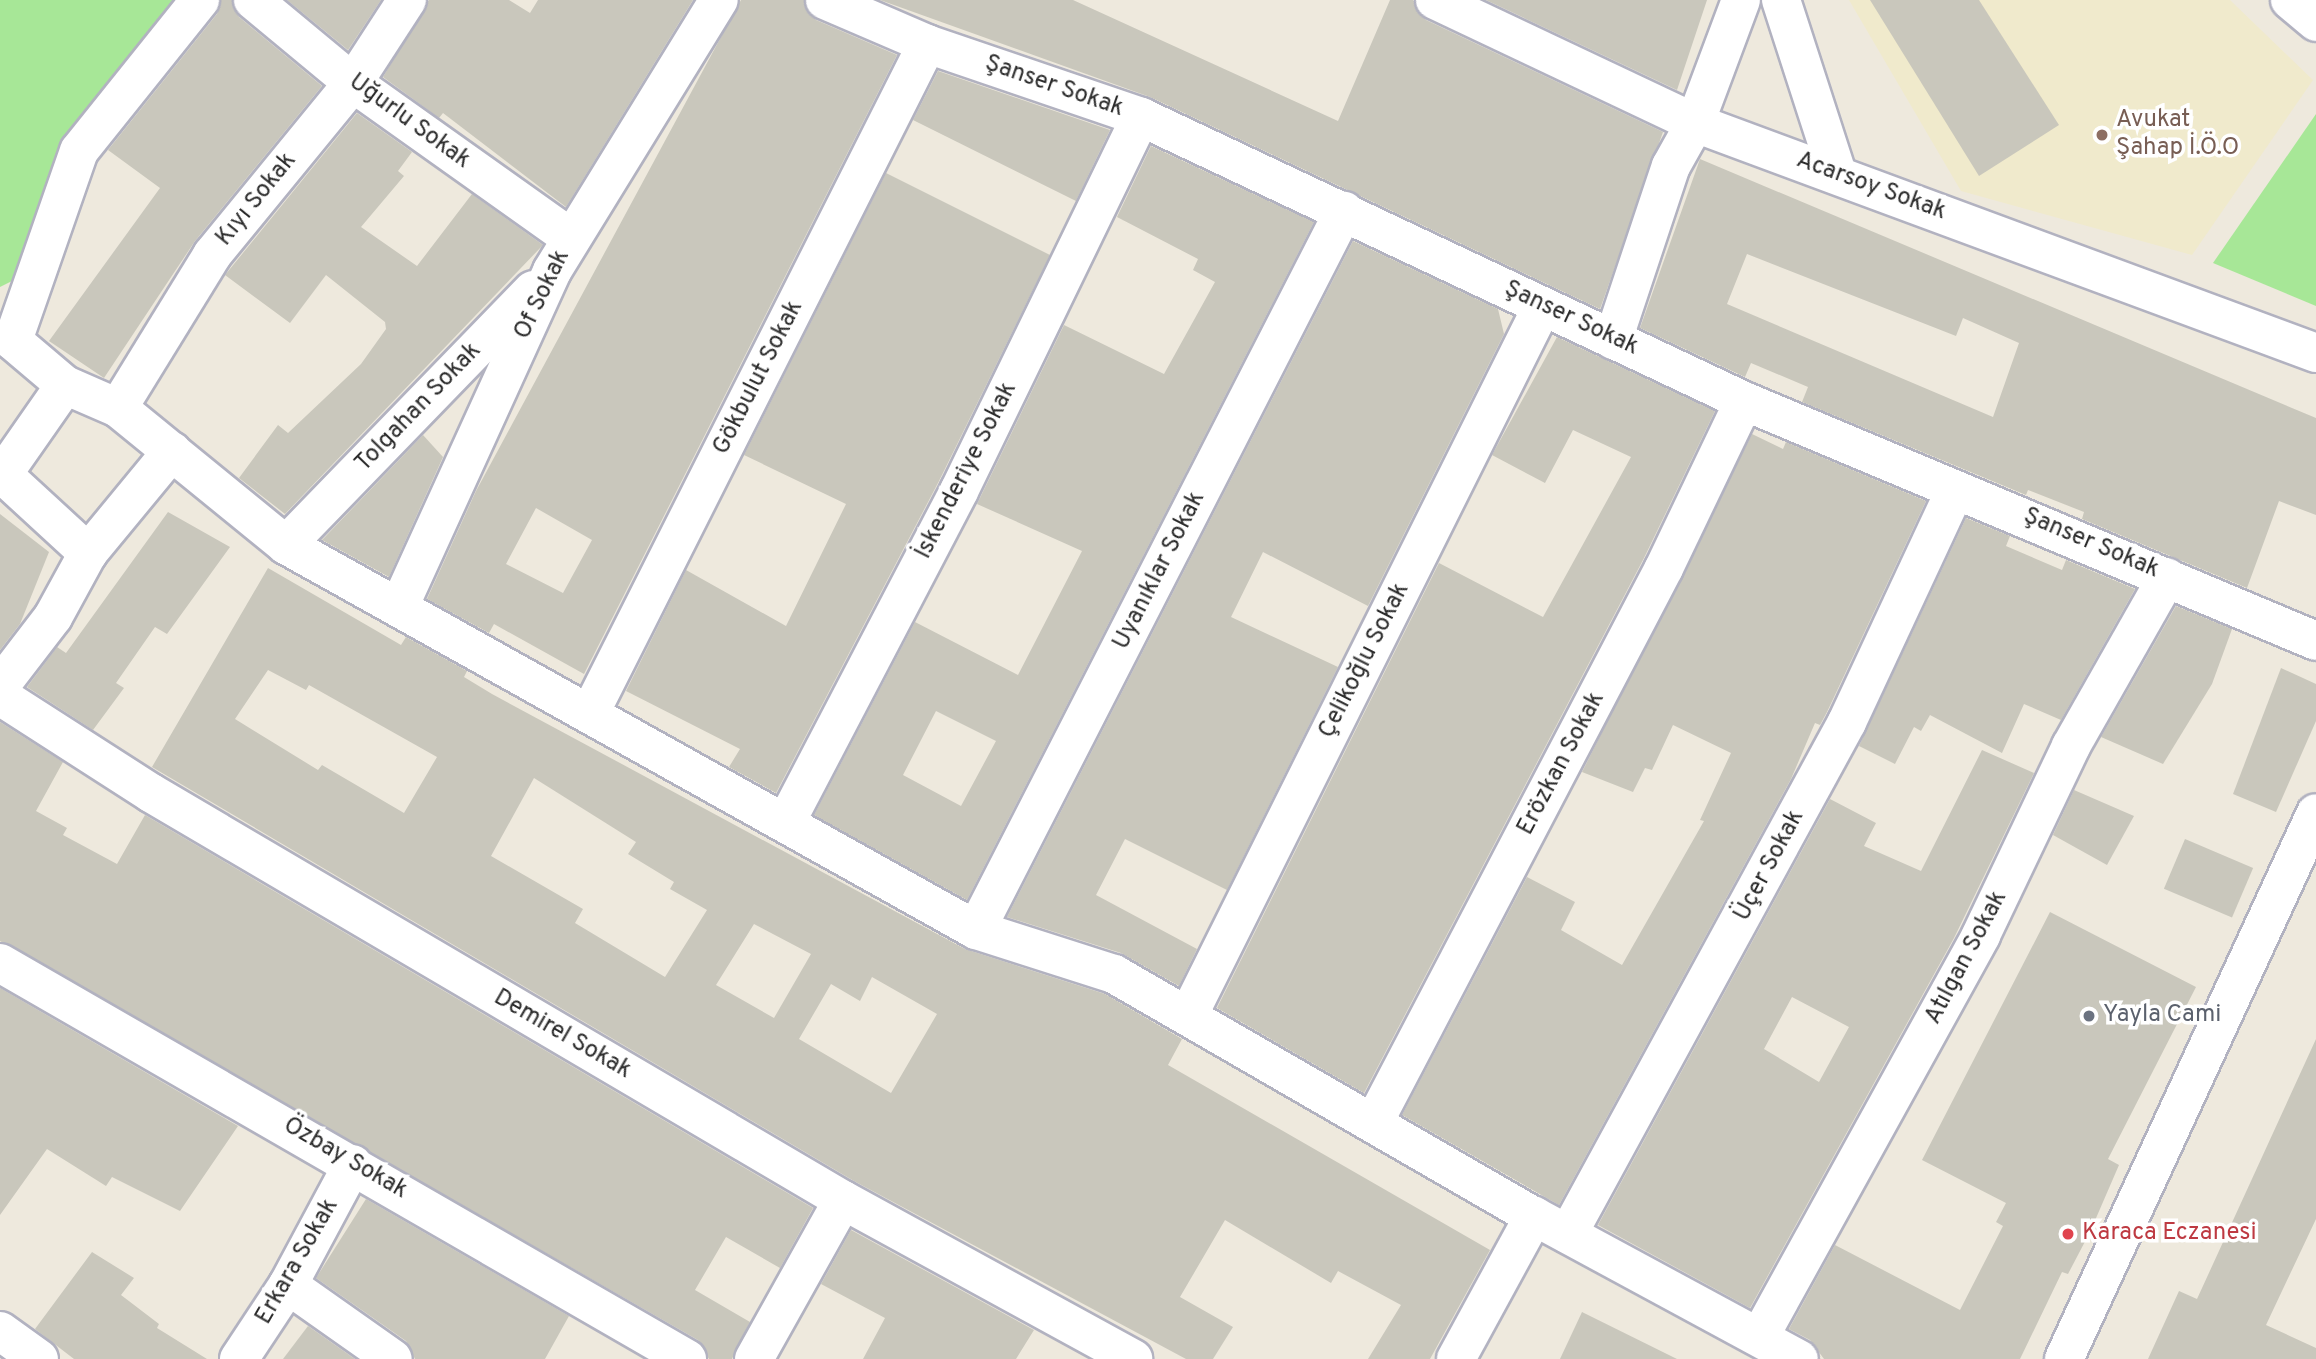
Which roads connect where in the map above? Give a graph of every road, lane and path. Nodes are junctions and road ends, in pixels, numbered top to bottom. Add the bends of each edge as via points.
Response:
1 (200, 0) edge
2 (253, 0) edge
3 (407, 0) edge
4 (719, 0) edge
5 (825, 0) edge
6 (1435, 0) edge
7 (1741, 0) edge
8 (1781, 0) edge
9 (2290, 0) edge
10 (2316, 22) edge
11 (927, 44) junction
12 (353, 83) junction
13 (1141, 117) junction
14 (1695, 123) junction
15 (1837, 173) junction
16 (1344, 212) junction
17 (571, 238) junction
18 (551, 271) junction
19 (1542, 307) junction
20 (4, 332) edge
21 (1613, 340) junction
22 (2316, 353) edge
23 (65, 385) junction
24 (1744, 401) junction
25 (118, 408) junction
26 (172, 451) junction
27 (2, 473) edge
28 (1955, 490) junction
29 (286, 545) junction
30 (88, 553) junction
31 (2166, 577) junction
32 (399, 607) junction
33 (2316, 641) edge
34 (0, 687) edge
35 (0, 696) edge
36 (591, 711) junction
37 (2316, 813) edge
38 (786, 822) junction
39 (975, 930) junction
40 (0, 963) edge
41 (1188, 1016) junction
42 (1374, 1122) junction
43 (353, 1164) junction
44 (844, 1200) junction
45 (1534, 1216) junction
46 (1568, 1234) junction
47 (288, 1285) junction
48 (0, 1331) edge
49 (1760, 1336) junction
50 (39, 1359) edge
51 (239, 1359) edge
52 (393, 1359) edge
53 (687, 1359) edge
54 (754, 1359) edge
55 (1133, 1359) edge
56 (1457, 1359) edge
57 (1799, 1359) edge
58 (2064, 1359) edge

1 - 20 street via 79,151
2 - 12 street, Uğurlu Sokak
3 - 12 street, Kıyı Sokak
4 - 17 street, Of Sokak
5 - 11 street, Şanser Sokak
6 - 14 street, Acarsoy Sokak
7 - 14 street
8 - 15 street
9 - 10 street
11 - 13 street, Şanser Sokak
11 - 36 street, Gökbulut Sokak
12 - 17 street, Uğurlu Sokak
12 - 25 street, Kıyı Sokak via 212,255
13 - 16 street, Şanser Sokak
13 - 38 street, İskenderiye Sokak via 959,491
14 - 15 street, Acarsoy Sokak
14 - 21 street via 1671,166
15 - 22 street, Acarsoy Sokak
16 - 19 street, Şanser Sokak
16 - 39 street, Uyanıklar Sokak
17 - 18 street, Of Sokak
18 - 29 street, Tolgahan Sokak
18 - 32 street, Of Sokak
19 - 21 street, Şanser Sokak
19 - 41 street, Çelikoğlu Sokak
20 - 23 street
21 - 24 street, Şanser Sokak
23 - 25 street
23 - 27 street
24 - 28 street, Şanser Sokak
24 - 42 street, Erözkan Sokak via 1664,568
25 - 26 street
26 - 29 street
26 - 30 street
27 - 30 street
28 - 31 street, Şanser Sokak
28 - 46 street, Üçer Sokak via 1847,722
29 - 32 street
30 - 34 street via 53,617
31 - 33 street, Şanser Sokak
31 - 49 street, Atılgan Sokak via 2071,746 1982,935
32 - 36 street
35 - 44 street, Demirel Sokak via 150,793
36 - 38 street
37 - 58 street
38 - 39 street
39 - 41 street via 1114,974
40 - 43 street, Özbay Sokak
41 - 42 street
42 - 45 street
43 - 47 street, Erkara Sokak
43 - 53 street, Özbay Sokak
44 - 54 street
44 - 55 street, Demirel Sokak
45 - 46 street
45 - 56 street
46 - 49 street
47 - 51 street, Erkara Sokak
47 - 52 street
48 - 50 street
49 - 57 street

